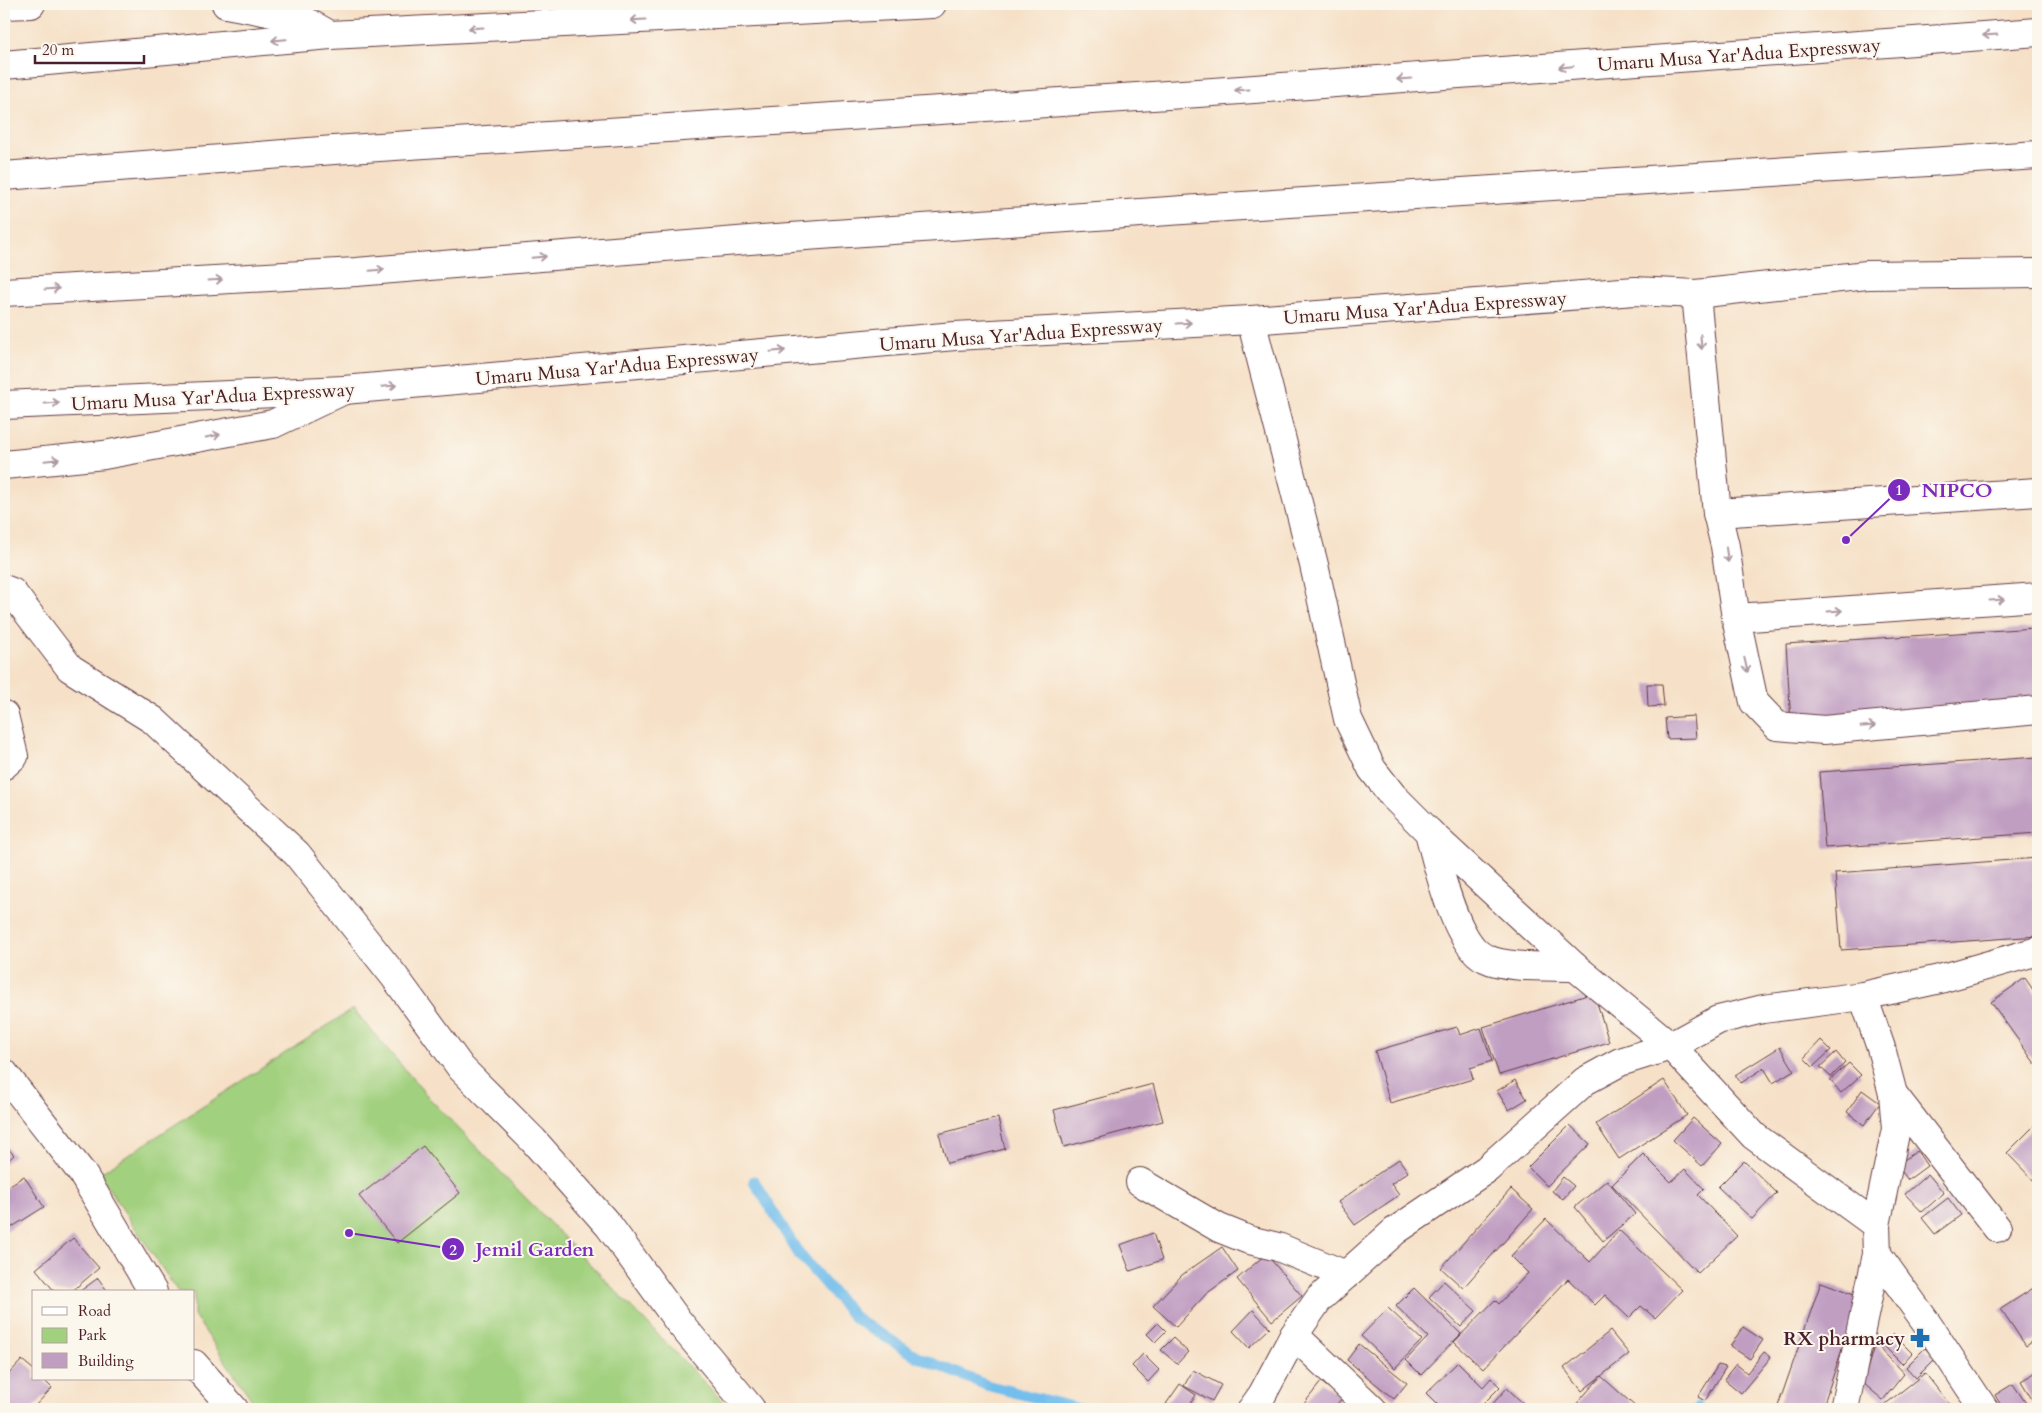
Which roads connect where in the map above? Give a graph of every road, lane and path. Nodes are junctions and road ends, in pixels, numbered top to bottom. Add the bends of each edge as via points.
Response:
1 (31, 4) edge
2 (226, 4) edge
3 (932, 4) edge
4 (4, 5) edge
5 (2038, 32) edge
6 (330, 35) junction
7 (4, 65) edge
8 (2038, 155) edge
9 (4, 176) edge
10 (2038, 273) edge
11 (4, 292) edge
12 (1696, 294) junction
13 (1251, 320) junction
14 (344, 390) junction
15 (4, 406) edge
16 (4, 465) edge
17 (2038, 492) edge
18 (1717, 512) junction
19 (4, 589) edge
20 (2038, 597) edge
21 (1736, 618) junction
22 (2038, 710) edge
23 (4, 715) edge
24 (4, 765) edge
25 (1429, 832) junction
26 (2038, 951) edge
27 (1576, 967) junction
28 (1863, 996) junction
29 (1671, 1046) junction
30 (4, 1073) edge
31 (1893, 1094) junction
32 (1140, 1182) dead end
33 (1876, 1225) junction
34 (1997, 1228) dead end
35 (1877, 1254) junction
36 (1346, 1275) junction
37 (152, 1290) edge
38 (1294, 1335) junction
39 (195, 1365) edge
40 (234, 1409) edge
41 (751, 1409) edge
42 (1252, 1409) edge
43 (1372, 1409) edge
44 (1844, 1409) edge
45 (1984, 1409) edge

1 - 4 main road
2 - 6 main road via 300,18
3 -> 6 main road
5 -> 9 main road, Umaru Musa Yar'Adua Expressway via 1242,90 334,150
6 -> 7 main road
11 -> 8 main road via 356,272 762,239
10 - 12 main road, Umaru Musa Yar'Adua Expressway via 1867,275
12 - 13 main road, Umaru Musa Yar'Adua Expressway via 1636,291
12 -> 18 main road
14 -> 13 main road, Umaru Musa Yar'Adua Expressway via 955,336
13 - 25 main road via 1314,565 1348,719 1372,769 1393,796
15 -> 14 main road, Umaru Musa Yar'Adua Expressway
16 -> 14 main road via 104,455 273,424
17 - 18 main road
18 -> 21 main road
19 - 41 main road via 12,592 70,668 153,720 297,854 394,976 461,1068 533,1140 609,1226 678,1321
21 -> 20 main road
21 -> 22 main road via 1754,702 1777,726 1824,730
23 - 24 main road via 14,756
25 - 27 main road
25 - 27 main road via 1441,880 1469,945 1484,958 1518,966
26 - 28 main road via 1940,979
27 - 29 main road
28 - 29 main road via 1762,1009 1718,1020
28 - 31 main road
29 - 33 main road via 1754,1136
29 - 36 main road via 1620,1062 1585,1081 1487,1169 1395,1231
30 - 37 main road via 82,1173
31 - 33 main road via 1896,1129
31 - 34 main road
32 - 36 main road via 1219,1228 1278,1247
33 - 35 main road
35 - 44 main road
35 - 45 main road
36 - 38 main road via 1319,1300
38 - 42 main road
38 - 43 main road
39 - 40 main road

